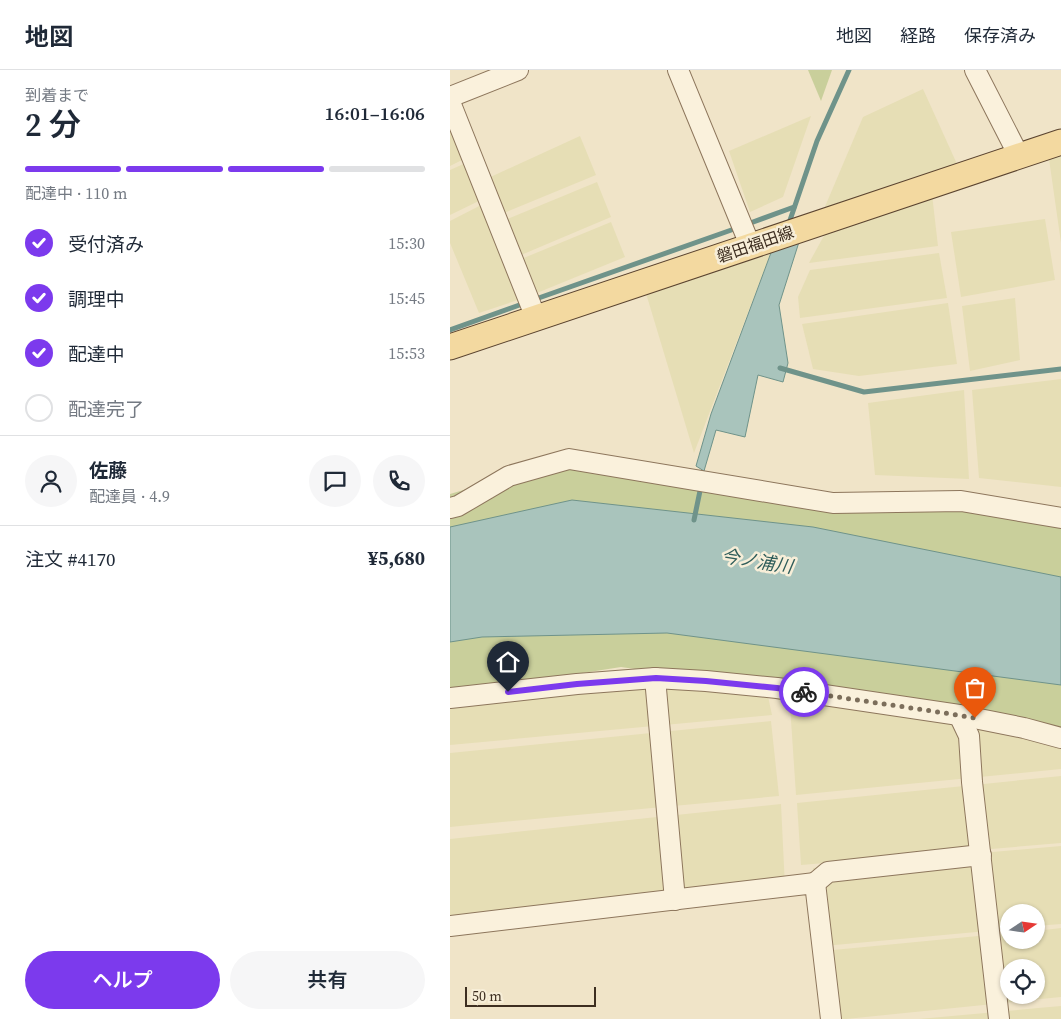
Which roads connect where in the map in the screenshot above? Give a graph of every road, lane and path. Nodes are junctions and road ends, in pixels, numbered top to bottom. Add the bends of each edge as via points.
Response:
1 (518, 70) edge
2 (678, 70) edge
3 (976, 70) edge
4 (450, 97) edge
5 (450, 102) edge
6 (1061, 142) edge
7 (1019, 156) junction
8 (750, 245) junction
9 (536, 318) junction
10 (450, 347) edge
11 (450, 508) edge
12 (1061, 518) edge
13 (656, 678) junction
14 (450, 698) edge
15 (959, 715) junction
16 (1061, 738) edge
17 (981, 854) junction
18 (815, 884) junction
19 (675, 900) junction
20 (450, 926) edge
21 (831, 1019) edge
22 (999, 1019) edge

1 - 4 street
2 - 8 street
3 - 7 street
5 - 9 street
6 - 7 main road, 磐田福田線
7 - 8 main road, 磐田福田線
8 - 9 main road, 磐田福田線
9 - 10 main road, 磐田福田線
11 - 12 street via 509,476 569,459 833,503 961,501
13 - 14 street
13 - 15 street via 777,688
13 - 19 street
15 - 16 street
15 - 17 street via 969,736
17 - 18 street via 828,872
17 - 22 street
18 - 19 street
18 - 21 street
19 - 20 street

